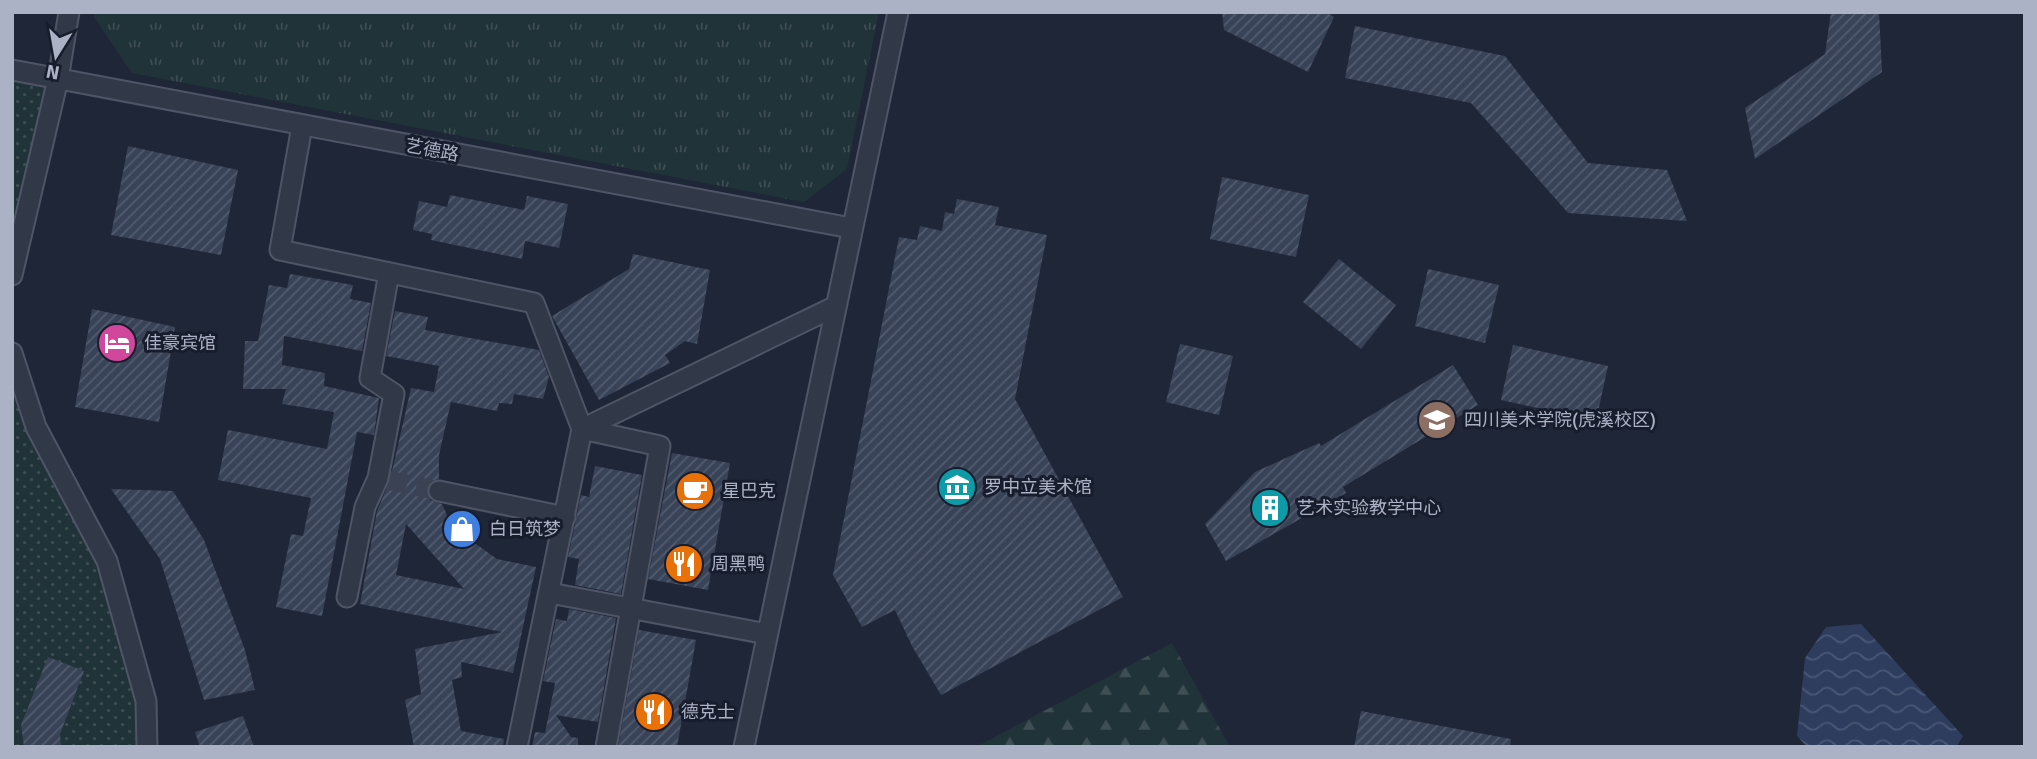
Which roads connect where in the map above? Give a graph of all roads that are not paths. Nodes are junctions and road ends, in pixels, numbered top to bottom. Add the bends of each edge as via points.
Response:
1 (69, 12) edge
2 (898, 12) edge
3 (12, 70) edge
4 (58, 79) junction
5 (302, 126) junction
6 (851, 228) junction
7 (389, 273) junction
8 (12, 275) edge
9 (836, 306) junction
10 (12, 353) edge
11 (583, 429) junction
12 (439, 491) tunnel mouth
13 (565, 517) junction
14 (550, 593) junction
15 (347, 597) dead end
16 (630, 607) junction
17 (767, 634) junction
18 (147, 747) edge
19 (517, 747) edge
20 (606, 747) edge
21 (744, 747) edge

1 - 4 street
2 - 6 street
3 - 4 street, 艺德路
4 - 5 street, 艺德路
4 - 8 street
5 - 6 street, 艺德路
5 - 7 street via 280,250
6 - 9 street
7 - 11 street via 534,303
7 - 15 street via 370,379 394,394 383,479 365,508
9 - 11 street
9 - 17 street
10 - 18 street via 36,427 107,561 146,701
11 - 13 street
11 - 16 street via 660,446
12 - 13 street
13 - 14 street
14 - 16 street
14 - 19 street
16 - 17 street
16 - 20 street
17 - 21 street

